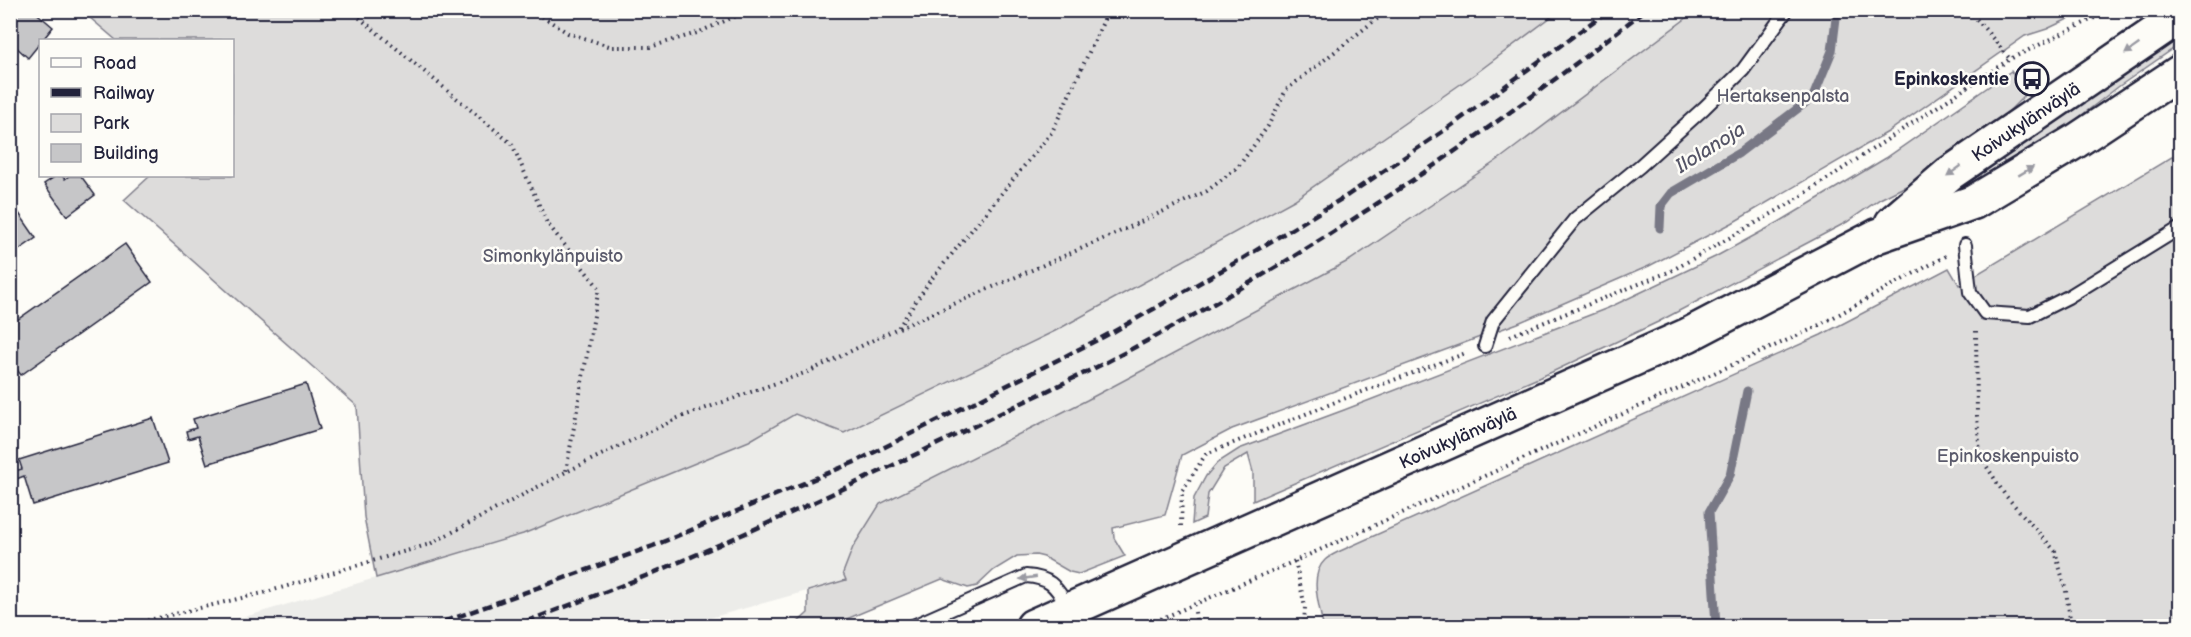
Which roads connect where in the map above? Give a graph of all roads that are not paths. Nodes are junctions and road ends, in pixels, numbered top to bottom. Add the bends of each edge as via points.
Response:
1 (1787, 10) edge
2 (2181, 16) edge
3 (2181, 72) edge
4 (2181, 228) edge
5 (1877, 236) junction
6 (1965, 245) road end
7 (1485, 346) road end
8 (1070, 610) junction
9 (913, 627) edge
10 (1032, 627) edge

1 - 7 lane via 1743,70 1640,166 1575,219 1493,321
2 -> 5 main road, Koivukylänväylä via 1949,174
5 -> 3 main road, Koivukylänväylä via 1974,202
4 - 6 lane via 2030,316 1985,313 1970,292
5 - 8 main road, Koivukylänväylä via 1688,334
8 -> 9 lane via 1055,586 1041,577 1026,576
8 - 10 main road, Koivukylänväylä

